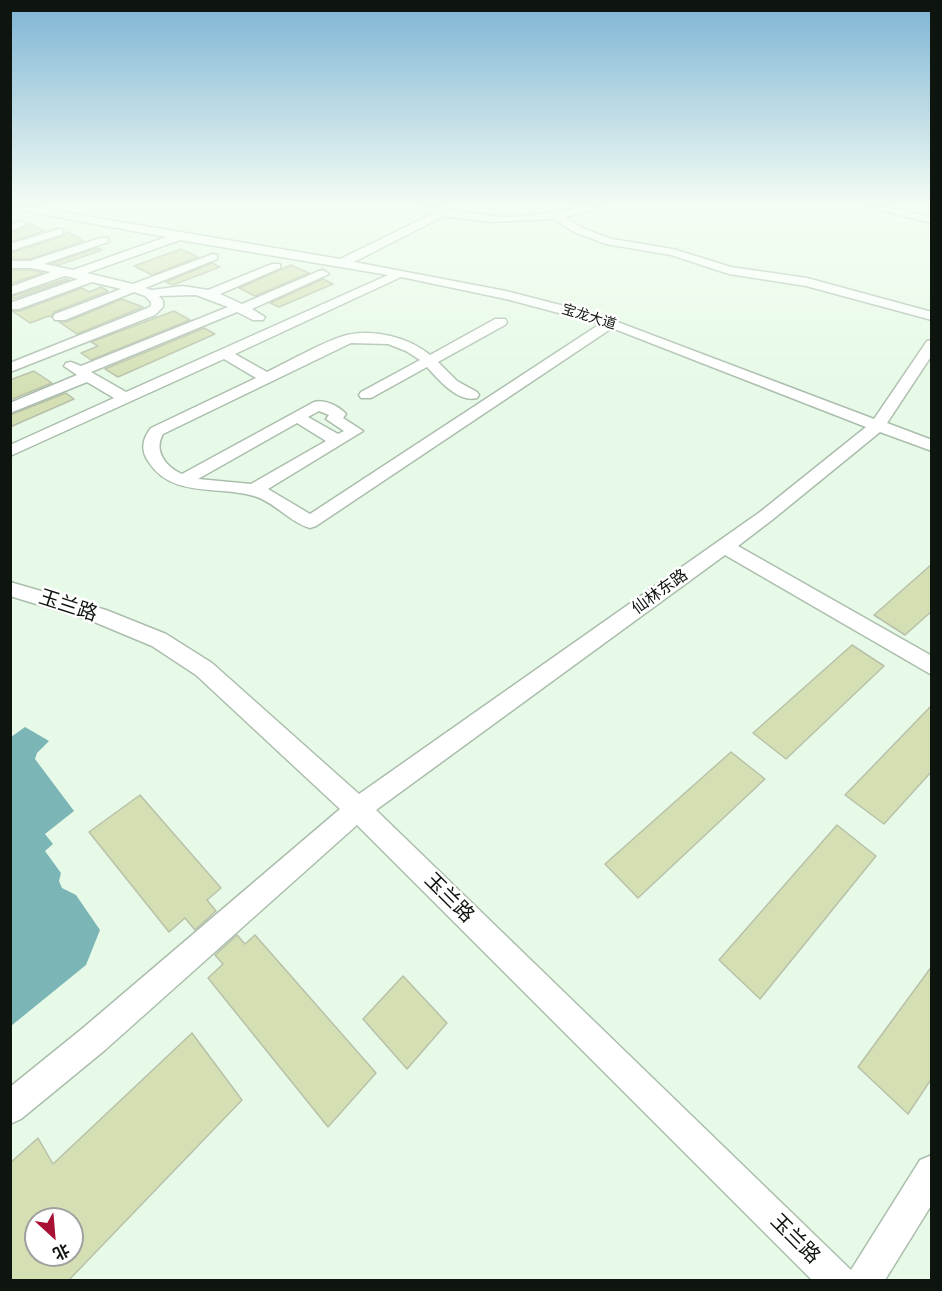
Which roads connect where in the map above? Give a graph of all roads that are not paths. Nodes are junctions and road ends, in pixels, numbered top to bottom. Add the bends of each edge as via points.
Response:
1 (45, 267) edge
2 (86, 267) edge
3 (187, 267) edge
4 (273, 267) edge
5 (367, 267) edge
6 (720, 267) edge
7 (69, 273) junction
8 (401, 273) junction
9 (323, 274) dead end
10 (92, 278) junction
11 (133, 288) junction
12 (10, 291) edge
13 (211, 293) junction
14 (150, 294) junction
15 (14, 306) dead end
16 (240, 308) junction
17 (932, 316) edge
18 (258, 317) dead end
19 (500, 322) dead end
20 (610, 323) junction
21 (932, 344) edge
22 (49, 354) junction
23 (226, 354) junction
24 (429, 361) junction
25 (10, 368) edge
26 (84, 374) junction
27 (265, 377) junction
28 (366, 395) dead end
29 (472, 395) dead end
30 (127, 399) junction
31 (10, 409) edge
32 (297, 417) junction
33 (878, 425) junction
34 (338, 441) junction
35 (932, 446) edge
36 (10, 451) edge
37 (183, 480) junction
38 (253, 490) junction
39 (724, 546) junction
40 (10, 589) edge
41 (932, 667) edge
42 (358, 809) junction
43 (10, 1108) edge
44 (932, 1172) edge
45 (837, 1281) edge
46 (865, 1281) edge

1 - 7 street
2 - 7 street
3 - 11 street
4 - 13 street
5 - 8 street, 宝龙大道
6 - 17 street via 807,282
7 - 10 street
7 - 12 street
8 - 20 street, 宝龙大道 via 495,292
8 - 23 street
9 - 16 street
10 - 11 street
10 - 15 street
11 - 14 street
11 - 14 street via 65,320
13 - 14 street via 186,290
13 - 16 street
14 - 22 street via 157,301 157,307 150,312
16 - 18 street
16 - 26 street
19 - 24 street
20 - 33 street, 宝龙大道
20 - 38 street via 310,522 270,495
21 - 33 street, 仙林东路
22 - 25 street
22 - 26 street
23 - 27 street
23 - 30 street
24 - 27 street via 400,344 361,336 332,345
24 - 28 street
24 - 29 street via 450,384
26 - 30 street
26 - 31 street
27 - 37 street via 167,424 152,436 152,454 158,464
30 - 36 street
32 - 34 street
32 - 34 street via 319,405 338,414 334,419 337,422 355,431
32 - 37 street
33 - 35 street, 宝龙大道
33 - 39 street, 仙林东路
34 - 38 street
37 - 38 street
39 - 41 street
39 - 42 street, 仙林东路
40 - 42 street, 玉兰路 via 99,615 159,640 204,669
42 - 43 street, 仙林东路
42 - 45 street, 玉兰路
44 - 46 street

